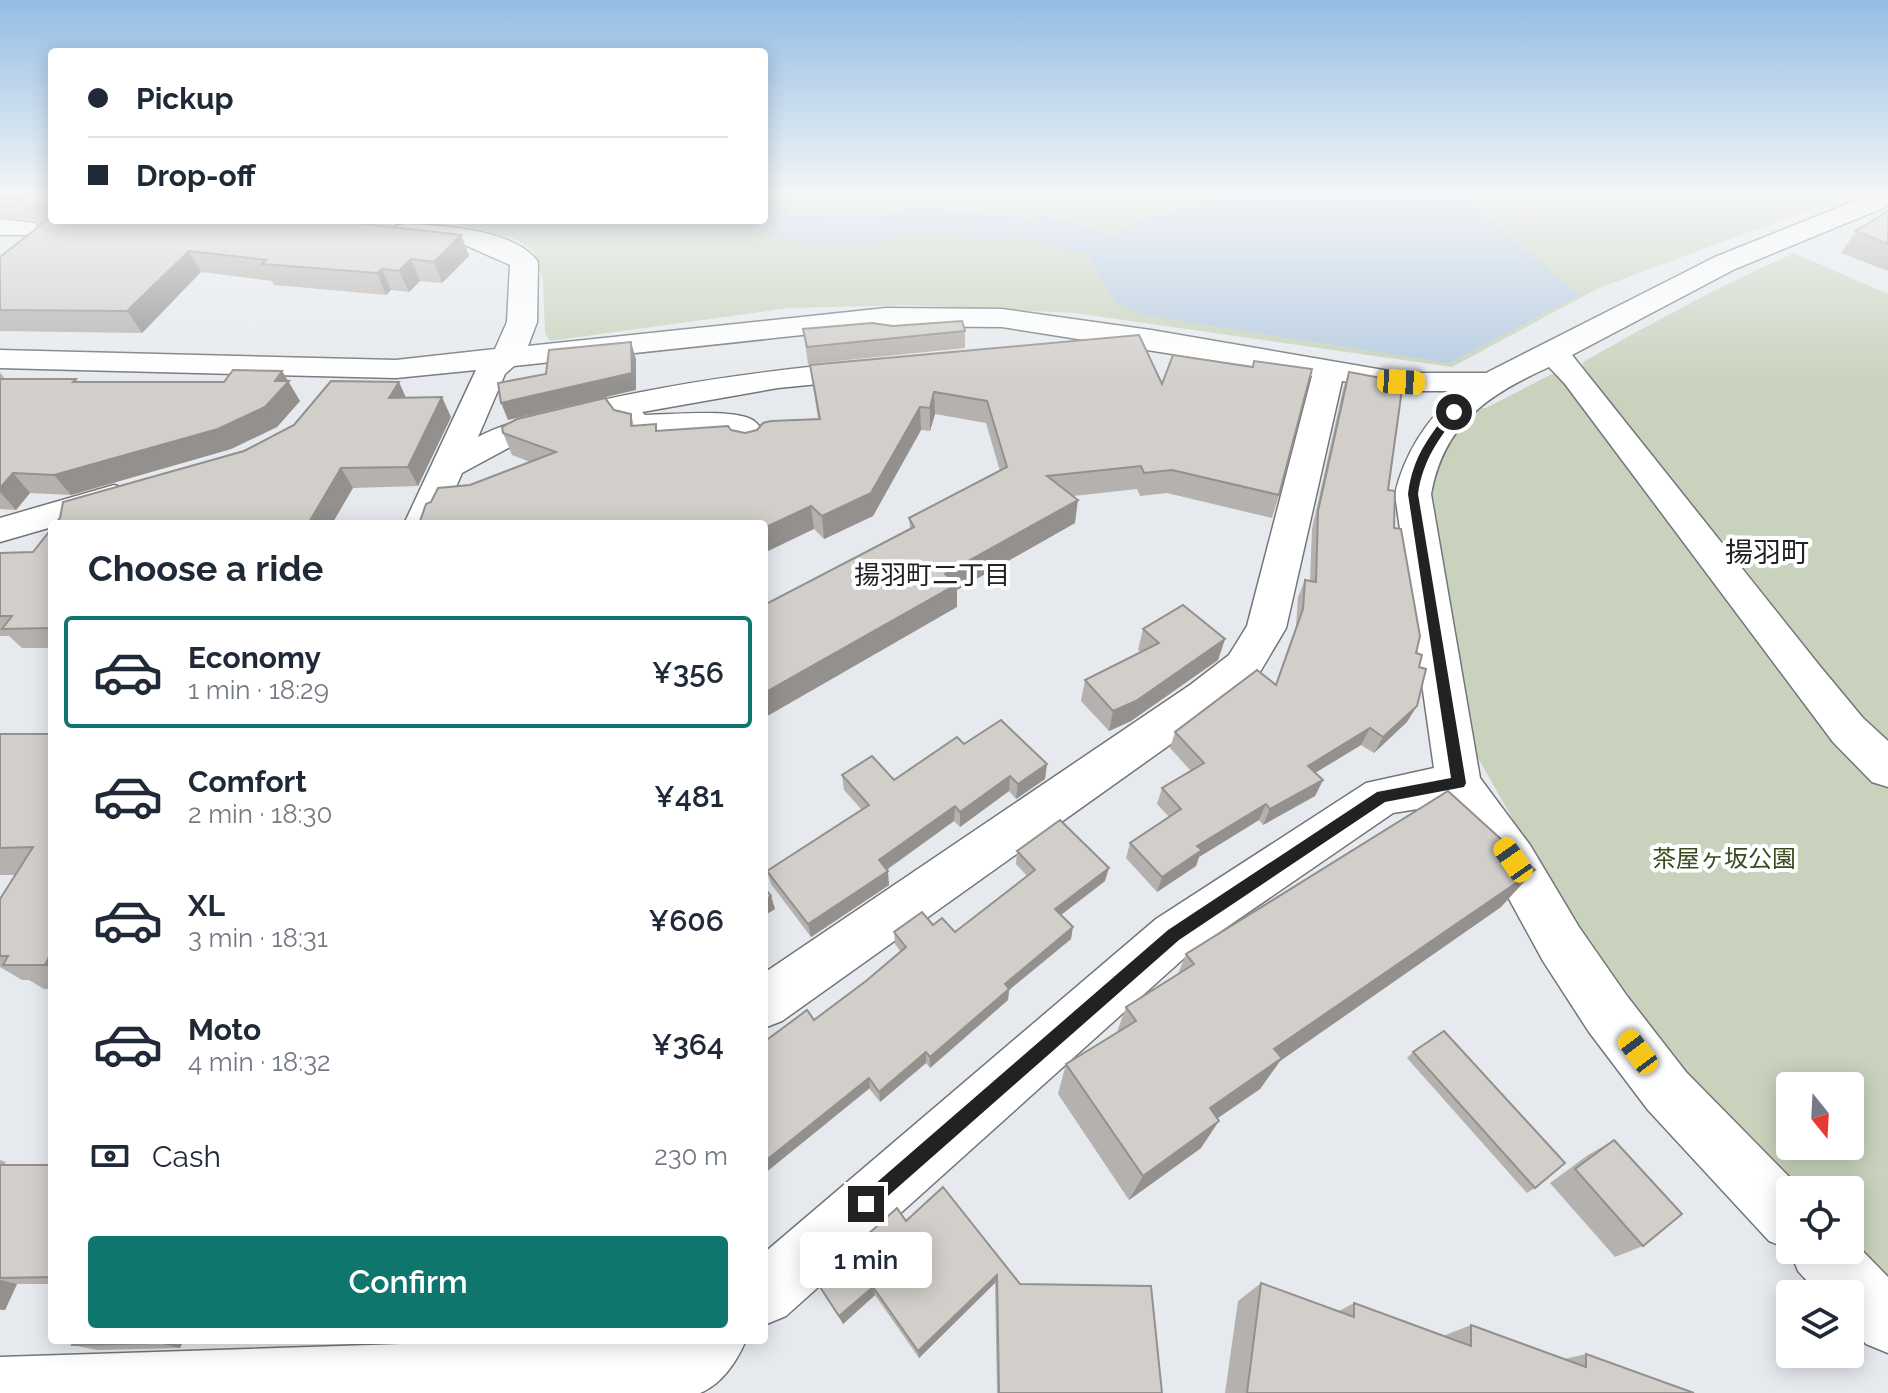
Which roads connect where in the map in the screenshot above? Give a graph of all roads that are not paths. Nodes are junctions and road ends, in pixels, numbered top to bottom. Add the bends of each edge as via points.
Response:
1 (517, 257) edge
2 (1740, 257) edge
3 (1074, 328) junction
4 (1020, 350) edge
5 (1553, 353) junction
6 (509, 356) junction
7 (0, 359) edge
8 (900, 366) edge
9 (349, 368) junction
10 (1329, 371) junction
11 (1491, 382) junction
12 (320, 402) edge
13 (628, 404) junction
14 (748, 443) edge
15 (448, 466) junction
16 (141, 489) edge
17 (424, 520) edge
18 (19, 526) edge
19 (1888, 769) edge
20 (1459, 783) junction
21 (768, 1000) edge
22 (1776, 1205) edge
23 (1832, 1264) edge
24 (768, 1284) edge
25 (1888, 1322) edge
26 (710, 1344) edge
27 (0, 1390) edge

1 - 6 street via 524,262 524,309
2 - 5 street
3 - 4 street
3 - 6 street via 1002,318 886,317
3 - 10 street
5 - 11 street
5 - 19 street via 1812,687
6 - 9 street via 396,369
6 - 15 street via 491,370
7 - 9 street
8 - 13 street via 778,379
9 - 12 street
10 - 11 street via 1401,382
10 - 21 street via 1266,628 1243,666
11 - 20 street via 1454,412 1424,451 1413,494
13 - 14 street via 633,423 736,425 743,427
13 - 15 street via 513,432
15 - 17 street
16 - 18 street
20 - 22 street via 1608,1014 1667,1091
20 - 24 street via 1382,796 1174,935
23 - 25 street
26 - 27 street via 685,1367

